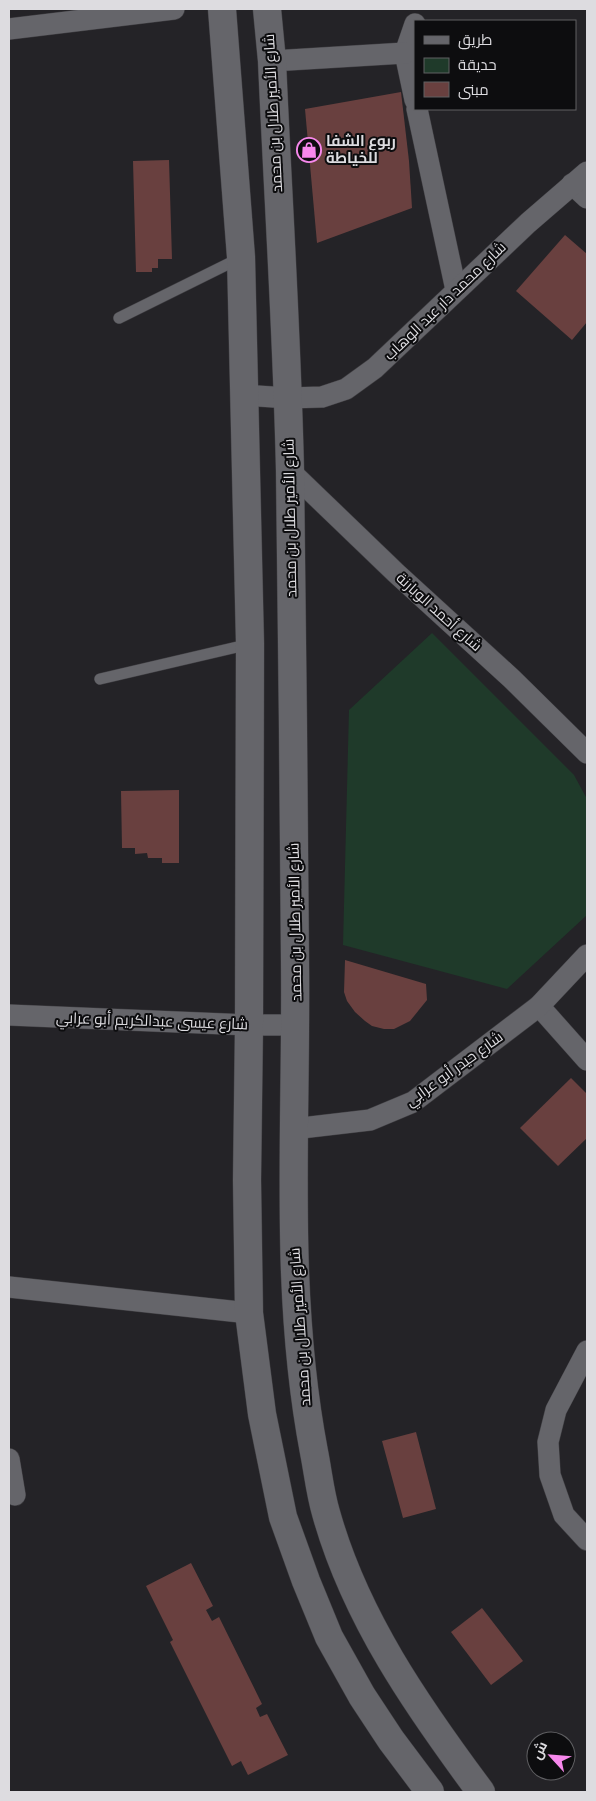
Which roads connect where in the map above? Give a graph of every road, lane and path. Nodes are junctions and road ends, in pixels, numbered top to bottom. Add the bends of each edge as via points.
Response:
1 (174, 9) edge
2 (222, 9) edge
3 (267, 9) edge
4 (9, 29) edge
5 (414, 29) edge
6 (410, 52) edge
7 (272, 61) junction
8 (414, 90) edge
9 (416, 110) edge
10 (582, 185) edge
11 (241, 257) junction
12 (456, 290) junction
13 (119, 318) dead end
14 (244, 396) junction
15 (288, 398) junction
16 (290, 471) junction
17 (250, 644) junction
18 (100, 679) dead end
19 (587, 753) edge
20 (587, 955) edge
21 (539, 1006) junction
22 (9, 1015) edge
23 (296, 1025) junction
24 (249, 1026) junction
25 (587, 1060) edge
26 (293, 1129) junction
27 (9, 1287) edge
28 (249, 1313) junction
29 (587, 1351) edge
30 (9, 1459) edge
31 (15, 1495) dead end
32 (587, 1540) edge
33 (430, 1792) edge
34 (481, 1792) edge

1 - 4 street
2 - 11 street
3 - 7 street, شارع الأمير طلال بن محمد
5 - 6 street
6 - 7 street
6 - 8 street
7 - 15 street, شارع الأمير طلال بن محمد
9 - 12 street
10 - 12 street, شارع محمد دار عبد الوهاب via 528,223
11 - 13 lane
11 - 14 street
12 - 15 street, شارع محمد دار عبد الوهاب via 375,368 346,390 322,397
14 - 15 street
14 - 17 street
15 - 16 street, شارع الأمير طلال بن محمد
16 - 19 street, شارع أحمد الوبارنة
16 - 23 street, شارع الأمير طلال بن محمد
17 - 18 lane
17 - 24 street
20 - 21 street, شارع حيدر أبو عرابي
21 - 25 street
21 - 26 street, شارع حيدر أبو عرابي via 414,1102 370,1120
22 - 24 street, شارع عيسى عبدالكريم أبو عرابي
23 - 24 street, شارع عيسى عبدالكريم أبو عرابي
23 - 26 street, شارع الأمير طلال بن محمد
24 - 28 street
26 - 34 street, شارع الأمير طلال بن محمد via 297,1329 306,1412 325,1511 346,1572 370,1623 398,1673
27 - 28 street
28 - 33 street via 262,1414 283,1518 306,1582 328,1636 362,1696
29 - 32 street via 556,1410 548,1442 550,1475 564,1515
30 - 31 street

